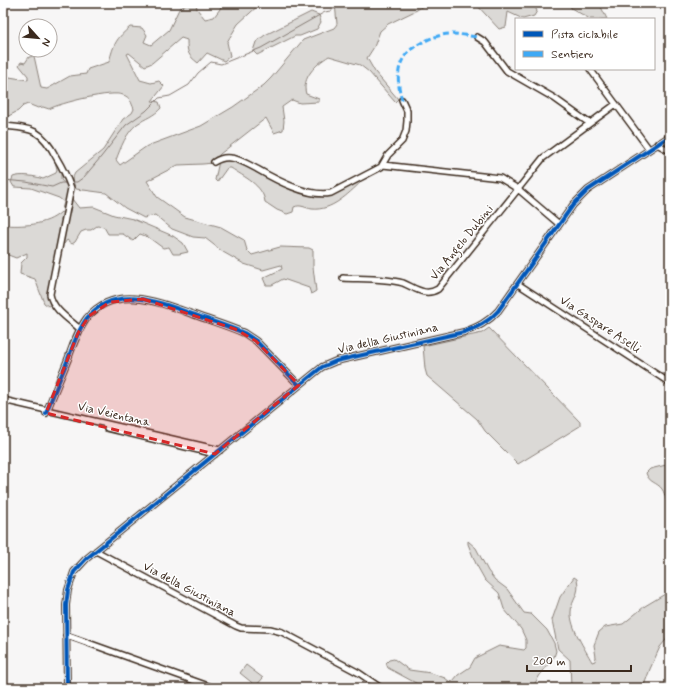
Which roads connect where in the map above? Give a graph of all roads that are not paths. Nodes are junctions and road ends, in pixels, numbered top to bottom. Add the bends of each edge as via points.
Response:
1 (477, 37) dead end
2 (591, 70) edge
3 (402, 100) dead end
4 (616, 104) junction
5 (589, 123) junction
6 (3, 126) edge
7 (670, 136) edge
8 (657, 144) junction
9 (649, 149) junction
10 (670, 151) edge
11 (214, 162) dead end
12 (383, 165) junction
13 (518, 189) junction
14 (559, 224) junction
15 (343, 278) dead end
16 (518, 284) junction
17 (80, 329) junction
18 (670, 383) edge
19 (299, 385) junction
20 (3, 400) edge
21 (3, 403) edge
22 (47, 412) junction
23 (220, 450) junction
24 (215, 454) junction
25 (96, 551) junction
26 (66, 635) junction
27 (67, 688) edge
28 (214, 688) edge
29 (381, 688) edge

1 - 5 street via 485,42 507,71 554,98
2 - 4 street
3 - 12 street via 407,116 405,135
4 - 5 street, Via Angelo Dubini
4 - 9 street
5 - 13 street, Via Angelo Dubini via 543,158
6 - 17 street via 25,128 42,136 52,148 66,176 70,188 50,294 53,303
7 - 8 street, Via della Giustiniana
8 - 9 street, Via della Giustiniana
8 - 10 street
9 - 14 street, Via della Giustiniana via 583,194
11 - 12 street via 226,157 237,159 288,185 326,194 340,190
12 - 13 street via 494,177 503,179
13 - 14 street
13 - 15 street, Via Angelo Dubini via 436,290 423,292 398,282
14 - 16 street, Via della Giustiniana
16 - 18 street, Via Gaspare Aselli
16 - 19 street, Via della Giustiniana via 493,316 480,326 464,332 332,362
17 - 19 street via 93,312 110,302 133,298 155,302 247,335
17 - 22 street
19 - 23 street, Via della Giustiniana
20 - 22 street, Via Veientana
21 - 22 street, Via Veientana
22 - 23 street, Via Veientana
22 - 24 street, Via Veientana
23 - 24 street, Via della Giustiniana
24 - 25 street, Via della Giustiniana
25 - 26 street, Via della Giustiniana via 78,568 70,580 66,605
25 - 29 street, Via della Giustiniana via 236,626 270,628 282,632
26 - 27 street, Via della Giustiniana
26 - 28 street

